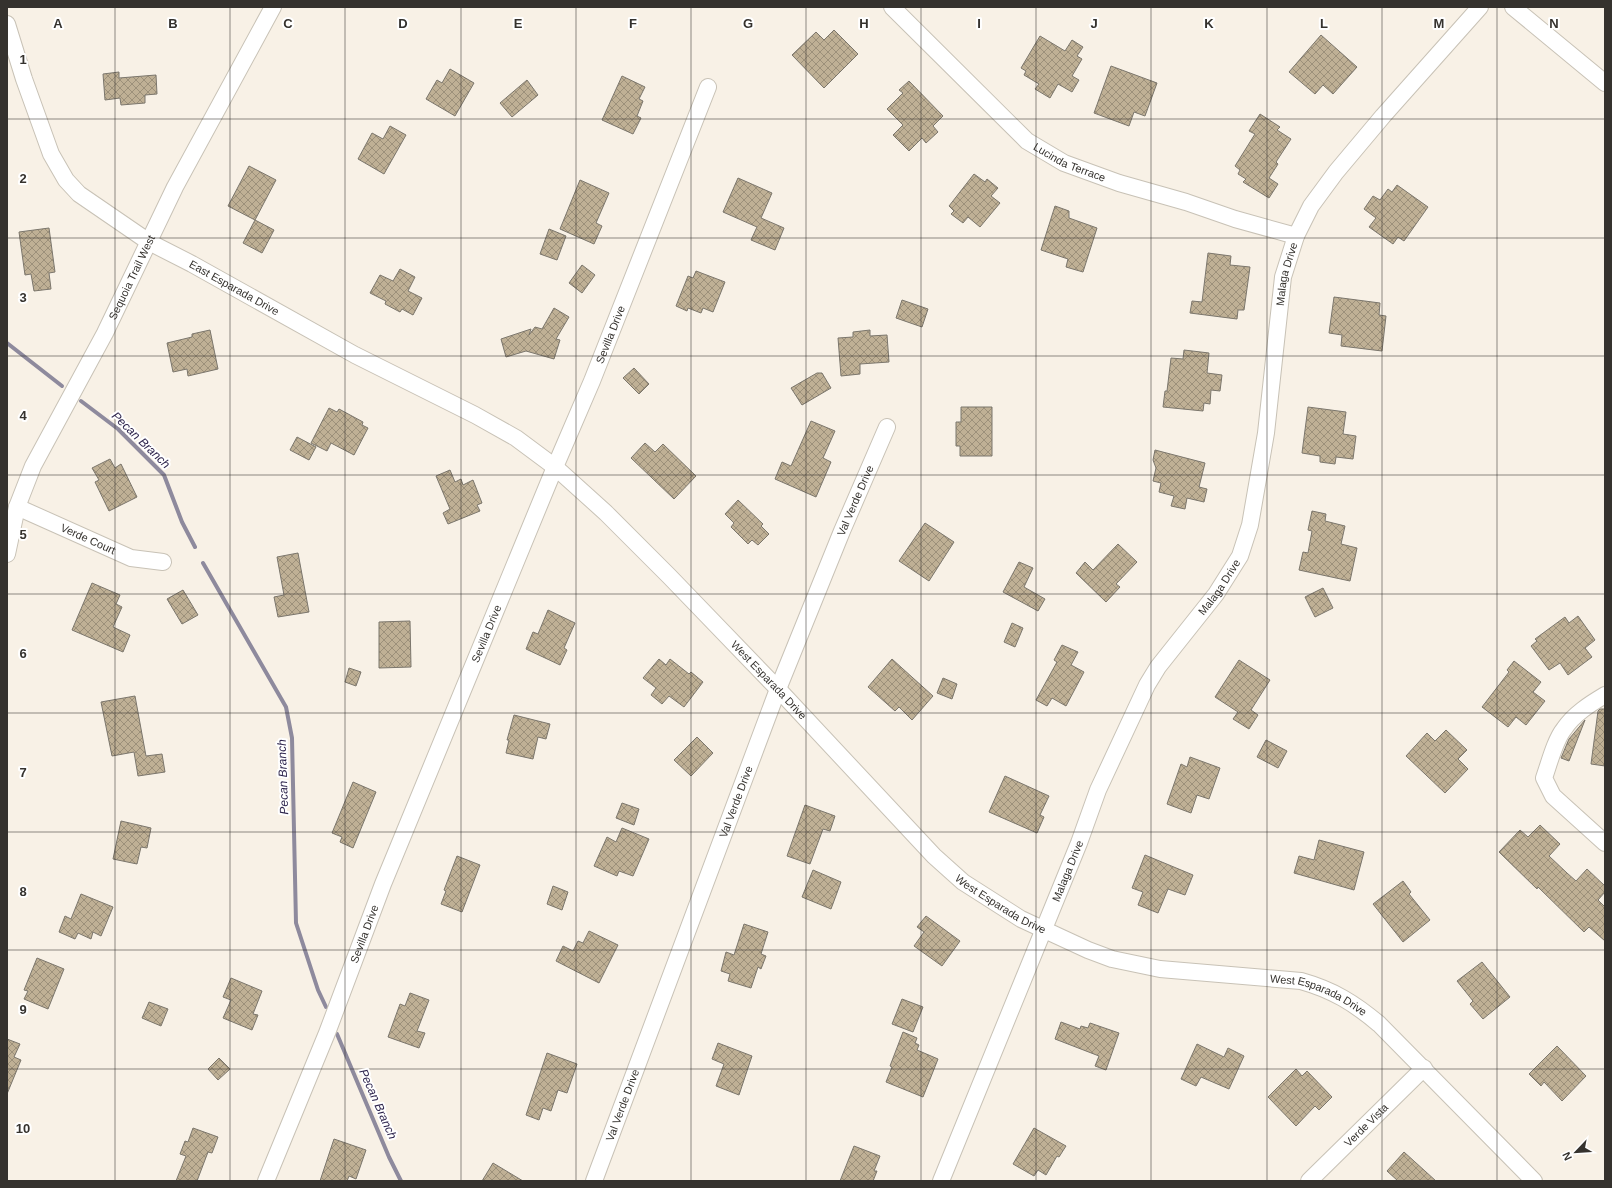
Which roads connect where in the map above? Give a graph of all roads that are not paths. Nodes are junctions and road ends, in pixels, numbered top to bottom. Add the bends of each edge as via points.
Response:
1 (274, 7) edge
2 (892, 7) edge
3 (1480, 7) edge
4 (1513, 7) edge
5 (7, 24) edge
6 (1605, 82) edge
7 (708, 87) dead end
8 (1296, 236) junction
9 (149, 242) junction
10 (887, 427) dead end
11 (555, 467) junction
12 (16, 507) junction
13 (7, 554) edge
14 (163, 562) dead end
15 (778, 689) junction
16 (1605, 695) edge
17 (1605, 843) edge
18 (1043, 930) junction
19 (1424, 1068) junction
20 (266, 1181) edge
21 (594, 1181) edge
22 (941, 1181) edge
23 (1309, 1181) edge
24 (1534, 1181) edge

1 - 9 street, Sequoia Trail West via 194,153
2 - 8 street, Lucinda Terrace via 1027,141 1064,163 1119,183
3 - 8 street, Malaga Drive via 1336,172 1311,206
4 - 6 street
5 - 9 street, East Esparada Drive via 47,145 66,180 91,203
7 - 11 street, Sevilla Drive via 592,381
8 - 18 street, Malaga Drive via 1284,277 1266,433 1250,525 1239,558 1216,594 1158,667 1147,685 1098,790
9 - 11 street, East Esparada Drive via 356,355 475,415 516,438
9 - 12 street, Sequoia Trail West via 34,466
10 - 15 street, Val Verde Drive
11 - 15 street, West Esparada Drive via 606,513
11 - 20 street, Sevilla Drive via 382,889 327,1033
12 - 13 street, Sequoia Trail West
12 - 14 street, Verde Court via 131,558
15 - 18 street, West Esparada Drive via 944,865 980,894
15 - 21 street, Val Verde Drive
16 - 17 street via 1584,708 1563,729 1544,778 1553,796
18 - 19 street, West Esparada Drive via 1088,950 1136,965 1185,972 1287,979 1321,987 1359,1007
18 - 22 street, Malaga Drive
19 - 23 street, Verde Vista
19 - 24 street, West Esparada Drive

